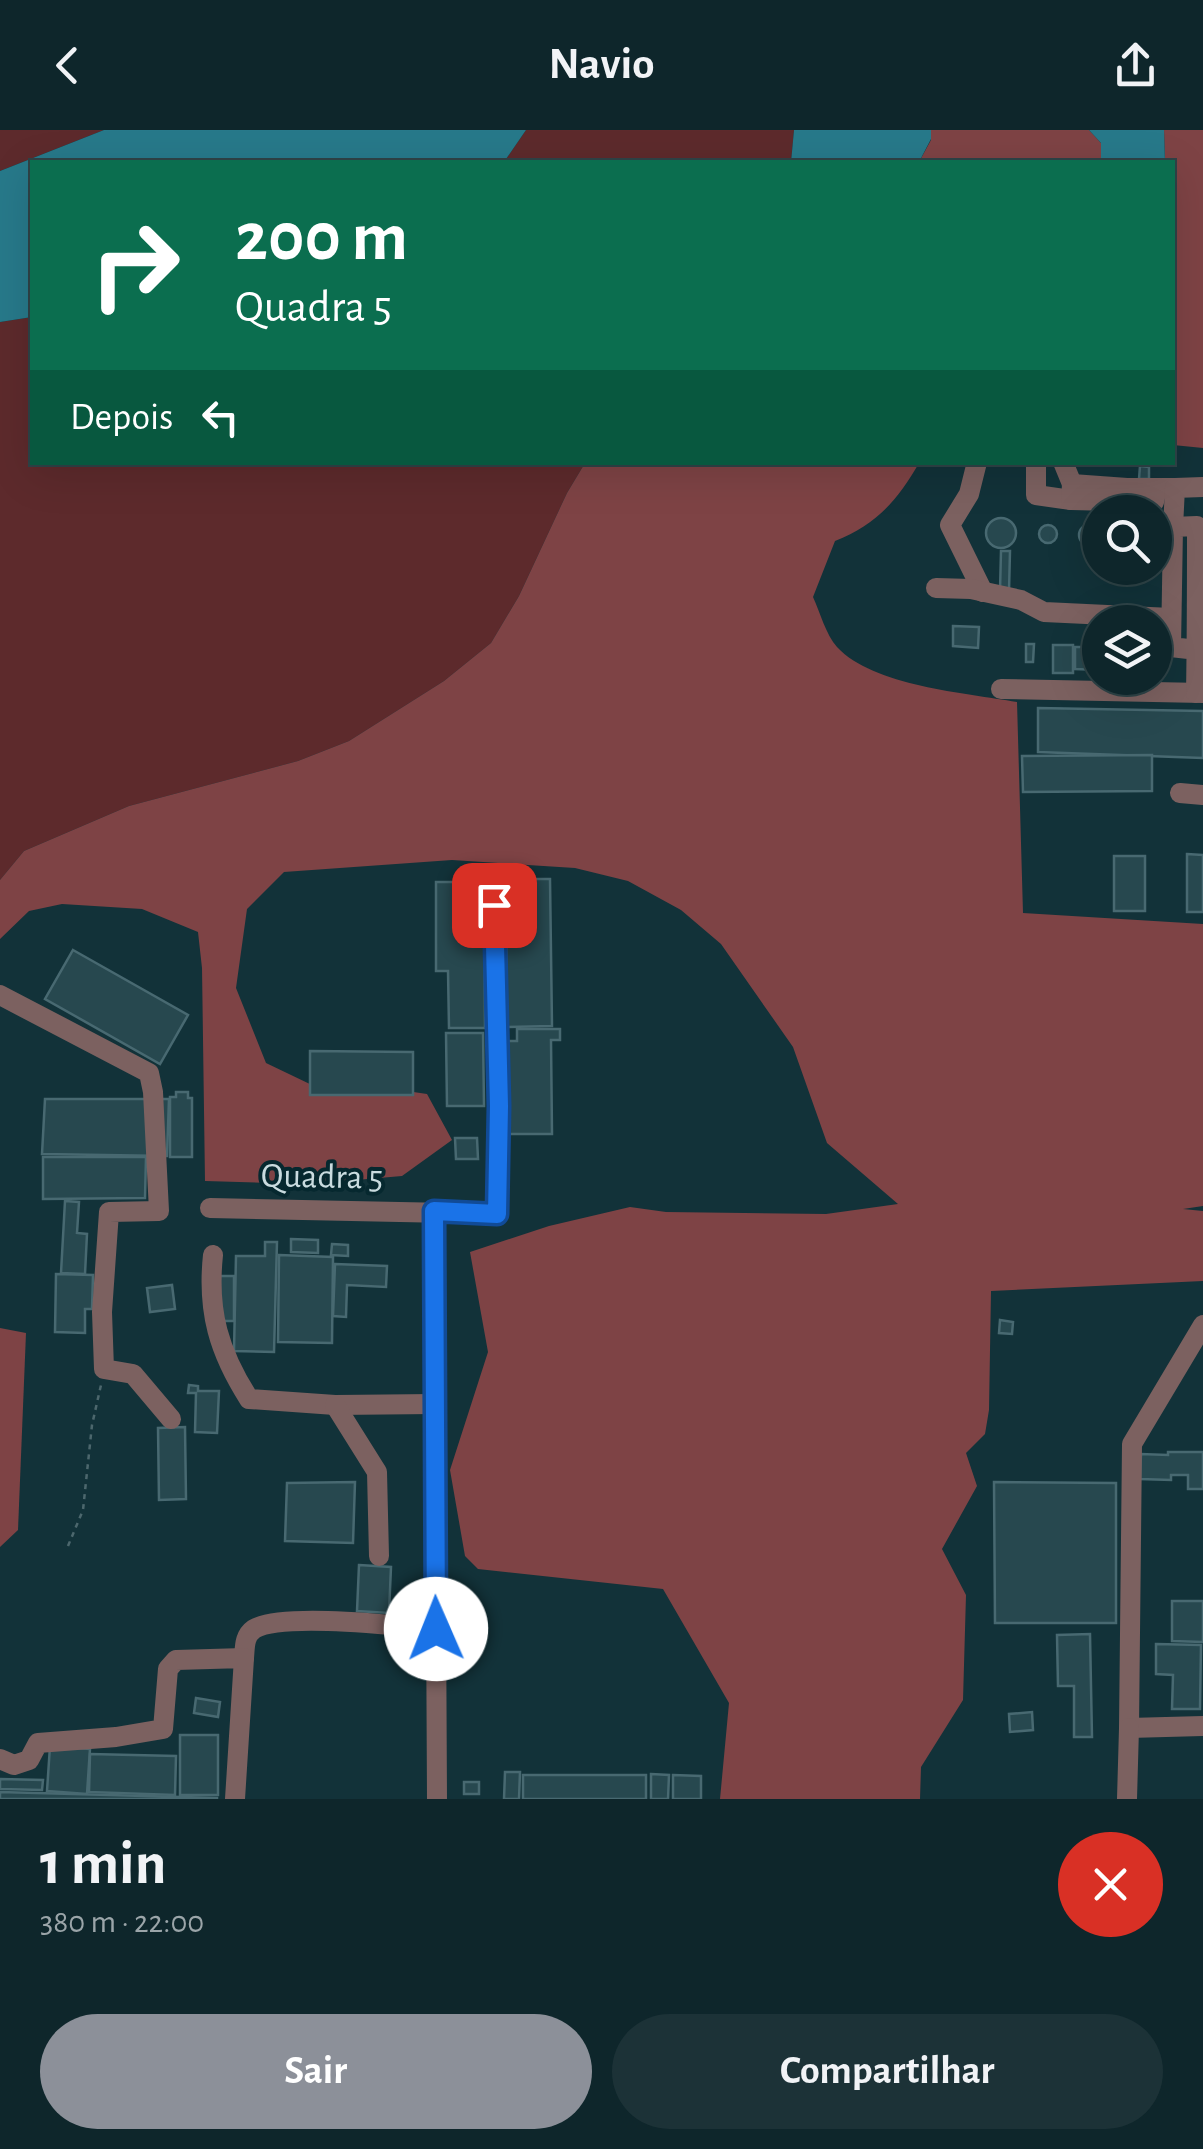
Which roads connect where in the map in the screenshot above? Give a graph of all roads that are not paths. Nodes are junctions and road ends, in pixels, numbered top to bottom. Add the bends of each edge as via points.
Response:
1 (976, 465) edge
2 (1036, 465) edge
3 (1064, 465) edge
4 (1166, 488) junction
5 (1203, 488) edge
6 (1072, 492) junction
7 (1173, 527) junction
8 (936, 588) dead end
9 (982, 592) junction
10 (1082, 614) edge
11 (1172, 618) edge
12 (1172, 647) edge
13 (1197, 650) junction
14 (1001, 689) dead end
15 (1199, 693) edge
16 (1180, 794) dead end
17 (1203, 794) edge
18 (494, 905) dead end
19 (0, 995) edge
20 (210, 1208) dead end
21 (434, 1211) junction
22 (213, 1255) dead end
23 (1203, 1325) edge
24 (434, 1404) junction
25 (335, 1405) junction
26 (170, 1419) dead end
27 (379, 1556) dead end
28 (436, 1629) junction
29 (244, 1658) junction
30 (1203, 1726) edge
31 (1130, 1728) junction
32 (0, 1759) edge
33 (235, 1799) edge
34 (436, 1799) edge
35 (1127, 1799) edge

1 - 9 street via 970,494 950,525
2 - 6 street via 1036,495
3 - 6 street
4 - 5 street
4 - 6 street
4 - 7 street
7 - 11 street
7 - 13 street via 1197,526
8 - 9 street
9 - 10 street via 1044,612
12 - 13 street
13 - 15 street
14 - 15 street
16 - 17 street
18 - 21 street, Quadra 5 via 497,1214
19 - 26 street via 149,1073 160,1211 109,1212 104,1368 133,1374
20 - 21 street, Quadra 5
21 - 24 street
22 - 25 street via 215,1328 248,1400
23 - 31 street via 1132,1444
24 - 25 street
24 - 28 street
25 - 27 street via 376,1472
28 - 29 street via 295,1622 256,1627 246,1636
28 - 34 street
29 - 32 street via 176,1660 168,1669 163,1729 52,1740 38,1743 29,1760
29 - 33 street
30 - 31 street
31 - 35 street

